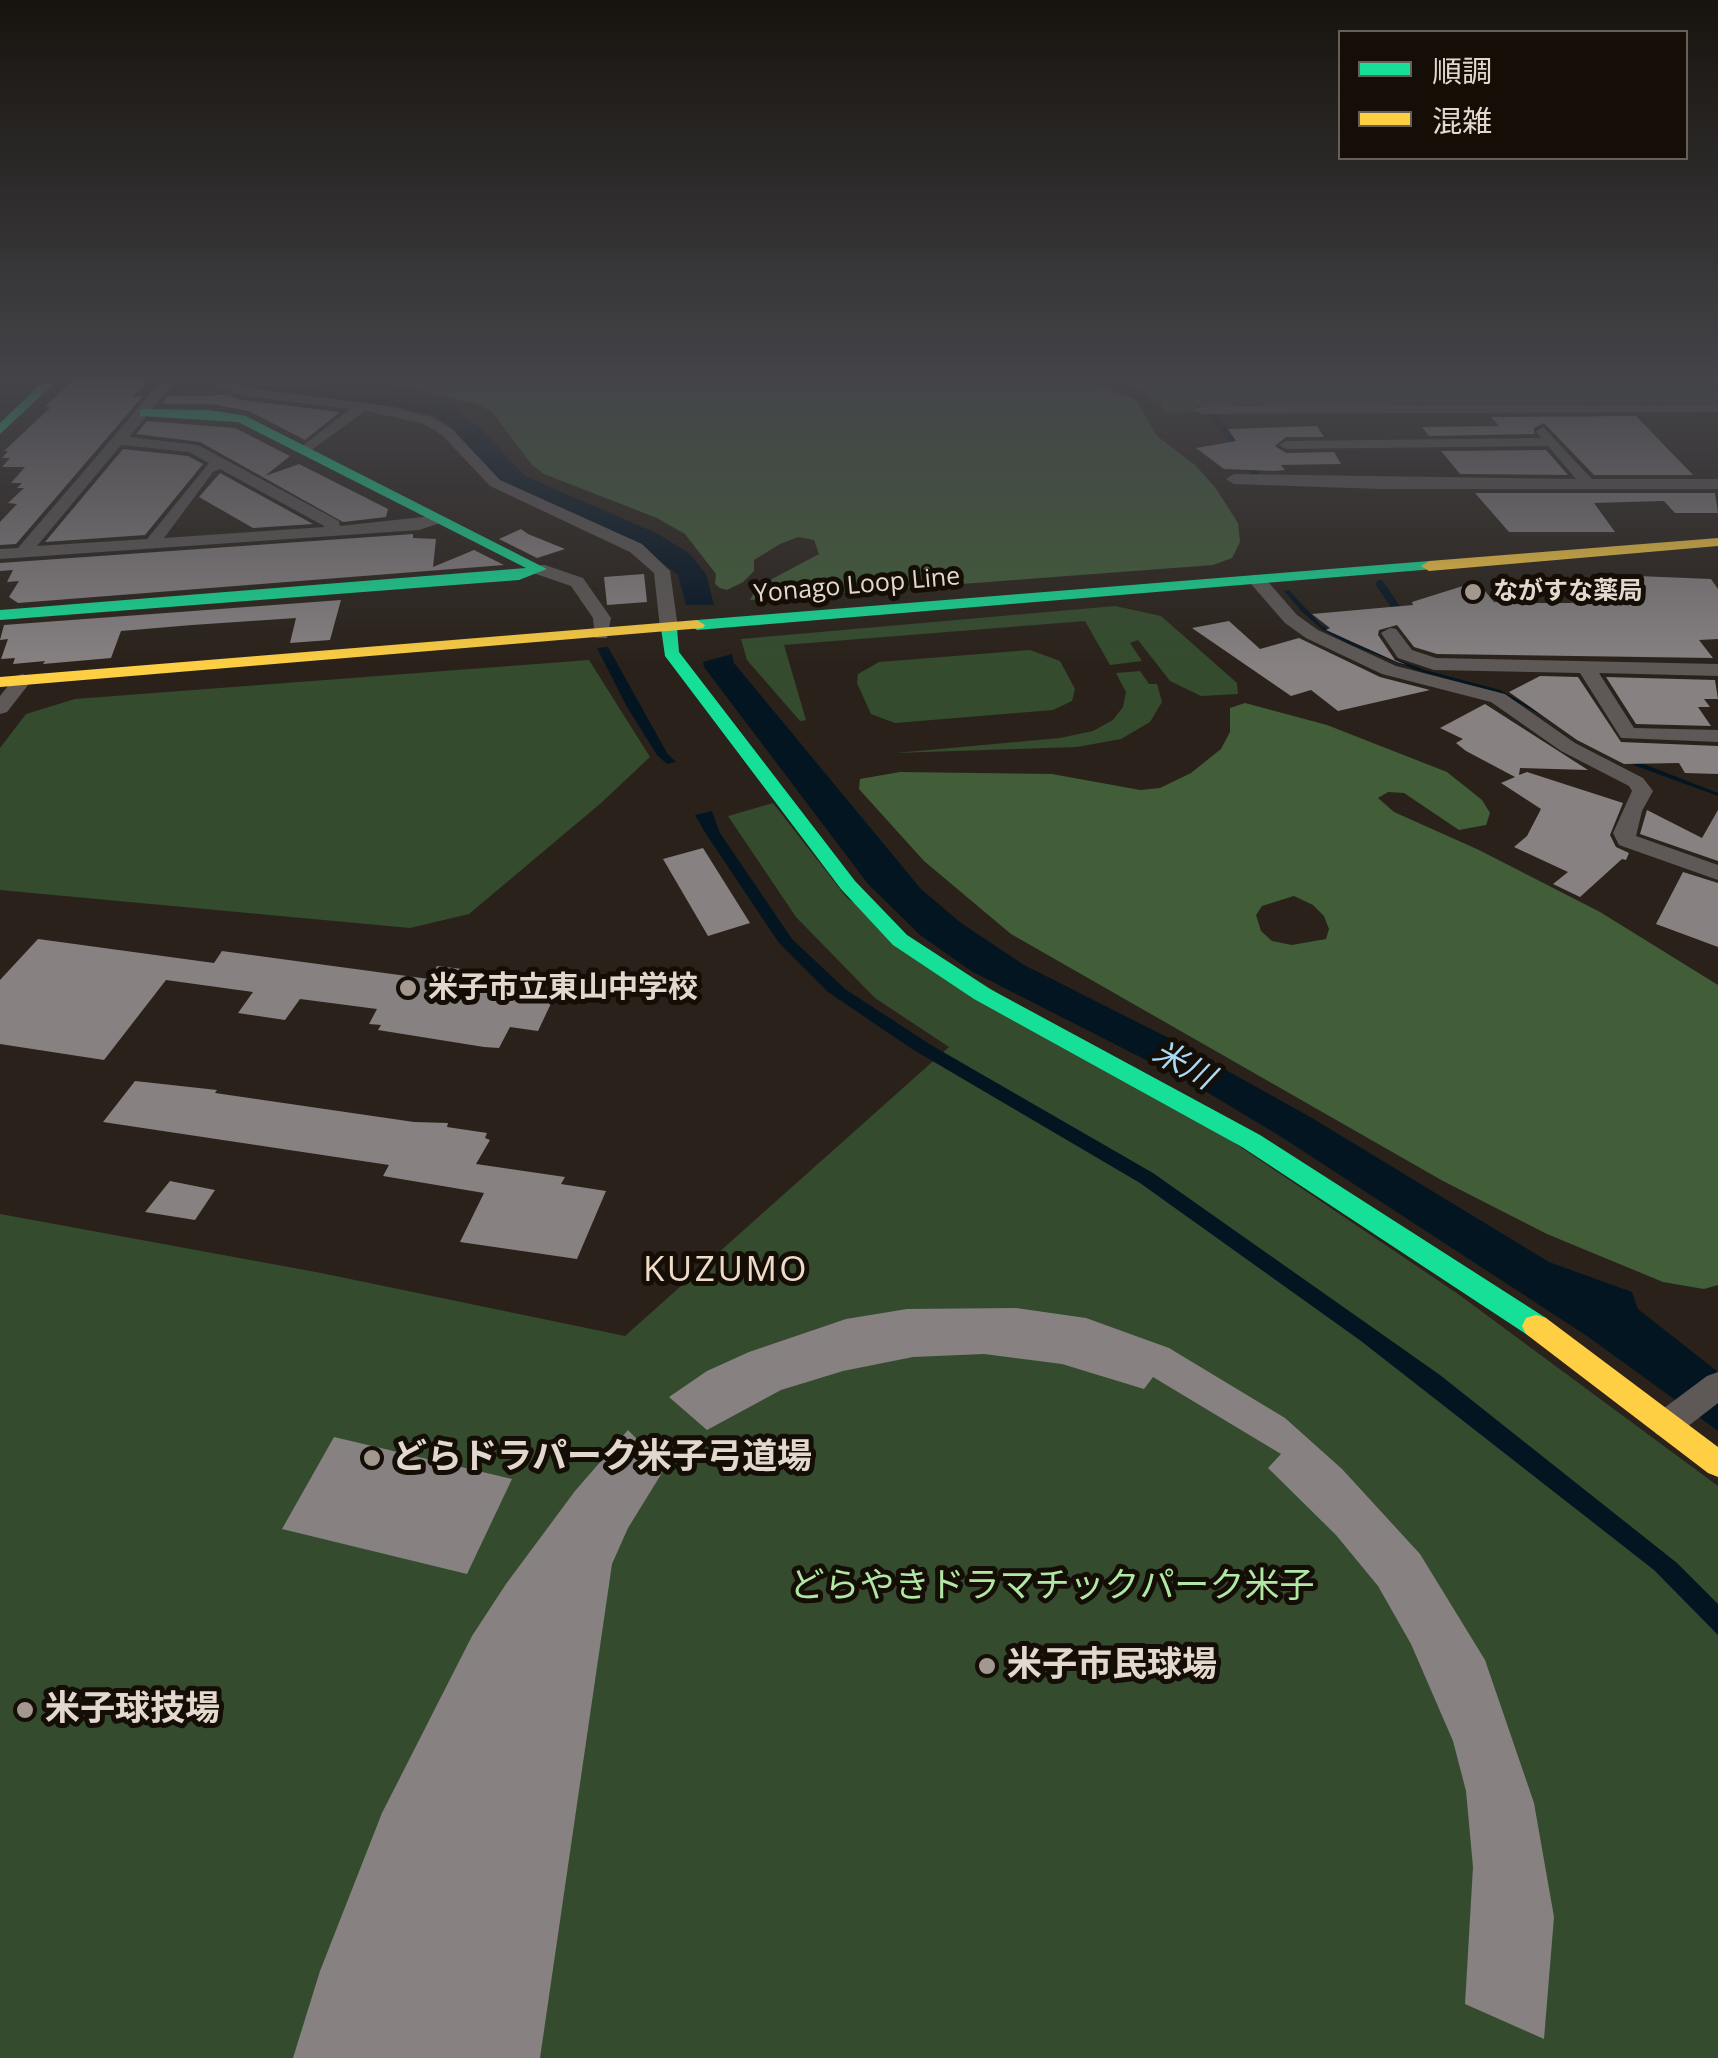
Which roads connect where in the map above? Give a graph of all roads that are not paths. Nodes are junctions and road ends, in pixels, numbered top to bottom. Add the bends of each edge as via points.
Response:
1 (91, 475) edge
2 (203, 475) edge
3 (242, 475) edge
4 (355, 475) edge
5 (488, 475) edge
6 (1250, 475) edge
7 (1457, 475) edge
8 (1581, 475) edge
9 (1234, 479) dead end
10 (1588, 484) junction
11 (1718, 484) edge
12 (442, 520) junction
13 (330, 531) junction
14 (1718, 542) edge
15 (152, 543) junction
16 (23, 552) junction
17 (0, 554) edge
18 (539, 569) junction
19 (1257, 580) junction
20 (0, 615) edge
21 (669, 628) junction
22 (1390, 633) dead end
23 (601, 634) junction
24 (1586, 667) junction
25 (1718, 670) edge
26 (11, 681) edge
27 (0, 708) edge
28 (1718, 736) edge
29 (1718, 873) edge
30 (1718, 1385) edge
31 (1674, 1419) junction
32 (1718, 1464) edge

1 - 16 street
2 - 15 street
3 - 13 street via 333,524
4 - 12 street
5 - 21 street via 636,548 662,571
6 - 9 street
7 - 10 street
8 - 10 street
10 - 11 street
12 - 13 street
12 - 18 street
13 - 15 street
14 - 19 street, Yonago Loop Line
15 - 16 street
16 - 17 street
18 - 20 street
18 - 23 street via 577,582 602,618
19 - 21 street, Yonago Loop Line
19 - 29 street via 1312,634 1389,670 1498,698 1568,747 1636,782 1642,791 1626,840
21 - 23 street, Yonago Loop Line
21 - 31 street via 671,652 746,754 900,940 982,994 1251,1141
22 - 24 street via 1405,654 1434,664
23 - 26 street, Yonago Loop Line
24 - 25 street
24 - 28 street via 1628,734
26 - 27 street
30 - 31 street
31 - 32 street

